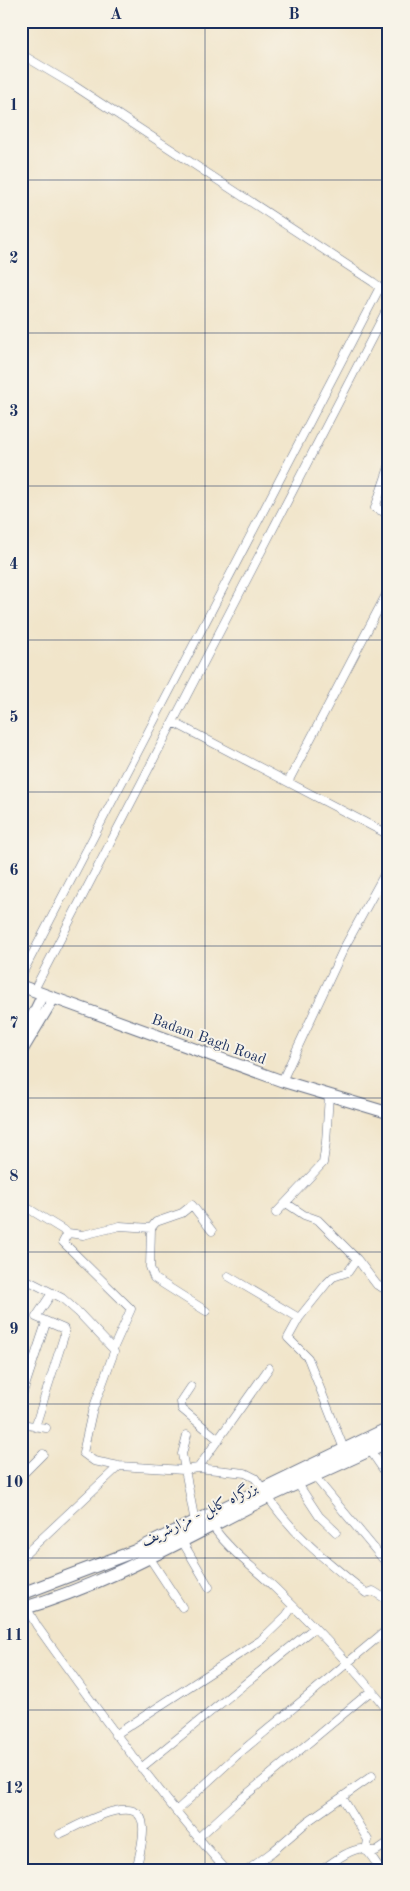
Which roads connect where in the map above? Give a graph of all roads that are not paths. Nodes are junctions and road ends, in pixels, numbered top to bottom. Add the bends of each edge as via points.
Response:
1 (21, 54) edge
2 (380, 287) junction
3 (389, 294) edge
4 (389, 305) edge
5 (389, 467) edge
6 (389, 514) edge
7 (389, 589) edge
8 (173, 722) junction
9 (288, 782) junction
10 (389, 835) edge
11 (389, 866) edge
12 (21, 976) edge
13 (21, 986) edge
14 (44, 994) junction
15 (21, 1039) edge
16 (21, 1053) edge
17 (282, 1081) junction
18 (329, 1094) junction
19 (389, 1112) edge
20 (286, 1203) junction
21 (21, 1204) edge
22 (276, 1213) dead end
23 (151, 1228) junction
24 (212, 1231) dead end
25 (68, 1233) junction
26 (357, 1259) junction
27 (228, 1276) dead end
28 (24, 1279) edge
29 (389, 1291) edge
30 (21, 1292) edge
31 (52, 1294) junction
32 (206, 1310) dead end
33 (299, 1318) junction
34 (46, 1322) junction
35 (113, 1349) junction
36 (269, 1368) dead end
37 (191, 1387) dead end
38 (21, 1398) edge
39 (21, 1424) edge
40 (35, 1427) junction
41 (46, 1428) dead end
42 (389, 1428) edge
43 (187, 1435) dead end
44 (219, 1440) junction
45 (389, 1441) edge
46 (344, 1449) junction
47 (370, 1450) junction
48 (43, 1454) dead end
49 (119, 1466) junction
50 (198, 1468) junction
51 (184, 1470) junction
52 (21, 1476) edge
53 (315, 1477) junction
54 (389, 1478) edge
55 (298, 1484) junction
56 (265, 1493) junction
57 (195, 1522) junction
58 (213, 1527) junction
59 (336, 1532) dead end
60 (182, 1541) junction
61 (149, 1557) junction
62 (21, 1558) edge
63 (388, 1565) edge
64 (209, 1587) dead end
65 (22, 1593) edge
66 (389, 1601) edge
67 (293, 1606) junction
68 (182, 1607) dead end
69 (24, 1608) edge
70 (314, 1628) junction
71 (389, 1628) edge
72 (348, 1663) junction
73 (372, 1690) junction
74 (387, 1707) edge
75 (115, 1735) junction
76 (141, 1768) junction
77 (372, 1776) dead end
78 (342, 1797) junction
79 (176, 1810) junction
80 (60, 1834) dead end
81 (198, 1838) junction
82 (389, 1842) edge
83 (366, 1851) junction
84 (136, 1870) edge
85 (226, 1870) edge
86 (248, 1870) edge
87 (305, 1870) edge
88 (313, 1870) edge
89 (322, 1870) edge
90 (381, 1870) edge

1 - 2 street
2 - 3 street
2 - 12 street
4 - 8 street
5 - 6 street via 375,508
7 - 9 street
8 - 9 street
8 - 14 street
9 - 10 street
11 - 17 street via 344,948
13 - 14 main road, Badam Bagh Road
14 - 15 main road
14 - 16 main road
14 - 17 main road, Badam Bagh Road
17 - 18 main road, Badam Bagh Road
18 - 19 main road, Badam Bagh Road
18 - 20 street via 323,1163
20 - 22 street
20 - 26 street via 318,1220
21 - 25 street
23 - 24 street via 156,1222 182,1213 192,1205
23 - 25 street via 120,1226 82,1235
23 - 32 street via 150,1267 154,1278
25 - 35 street via 63,1242 131,1309
26 - 29 street via 377,1285
26 - 33 street via 348,1272 333,1277 327,1283
27 - 33 street
28 - 30 street
28 - 31 street
31 - 34 street via 36,1317
31 - 35 street via 62,1298
33 - 46 street via 288,1338 308,1358
34 - 38 street
34 - 40 street via 64,1329 64,1336
35 - 49 street via 92,1412 83,1452 94,1462
36 - 44 street
37 - 44 street via 181,1402 182,1409
39 - 40 street
40 - 41 street
42 - 46 highway, بزرگراه کابل - مزارشریف
43 - 51 street via 182,1454
44 - 50 street
45 - 47 highway, بزرگراه کابل - مزارشریف
46 - 56 highway, بزرگراه کابل - مزارشریف
47 - 53 highway, بزرگراه کابل - مزارشریف
47 - 54 street
48 - 52 street
49 - 51 street
49 - 62 street
50 - 51 street
50 - 56 street via 244,1473 255,1478
51 - 57 street
53 - 55 highway, بزرگراه کابل - مزارشریف
53 - 63 street
55 - 56 highway, بزرگراه کابل - مزارشریف
55 - 59 street via 319,1516
56 - 57 highway, بزرگراه کابل - مزارشریف
56 - 58 highway, بزرگراه کابل - مزارشریف
56 - 66 street via 280,1516 310,1548 366,1593 373,1591
57 - 65 highway, بزرگراه کابل - مزارشریف via 135,1551
58 - 60 highway, بزرگراه کابل - مزارشریف
58 - 67 street via 224,1543
60 - 61 highway, بزرگراه کابل - مزارشریف
60 - 64 street
61 - 68 street
61 - 69 highway, بزرگراه کابل - مزارشریف
67 - 70 street
67 - 75 street via 261,1640
69 - 75 street
70 - 72 street
70 - 76 street
71 - 72 street
72 - 73 street
72 - 79 street
73 - 74 street
73 - 81 street
75 - 76 street
76 - 79 street
77 - 78 street
78 - 83 street via 368,1840
78 - 86 street
79 - 81 street
80 - 84 street via 116,1809 130,1809 140,1816 143,1825
81 - 85 street
82 - 83 street via 376,1851
83 - 89 street via 352,1851
83 - 90 street
87 - 88 street

